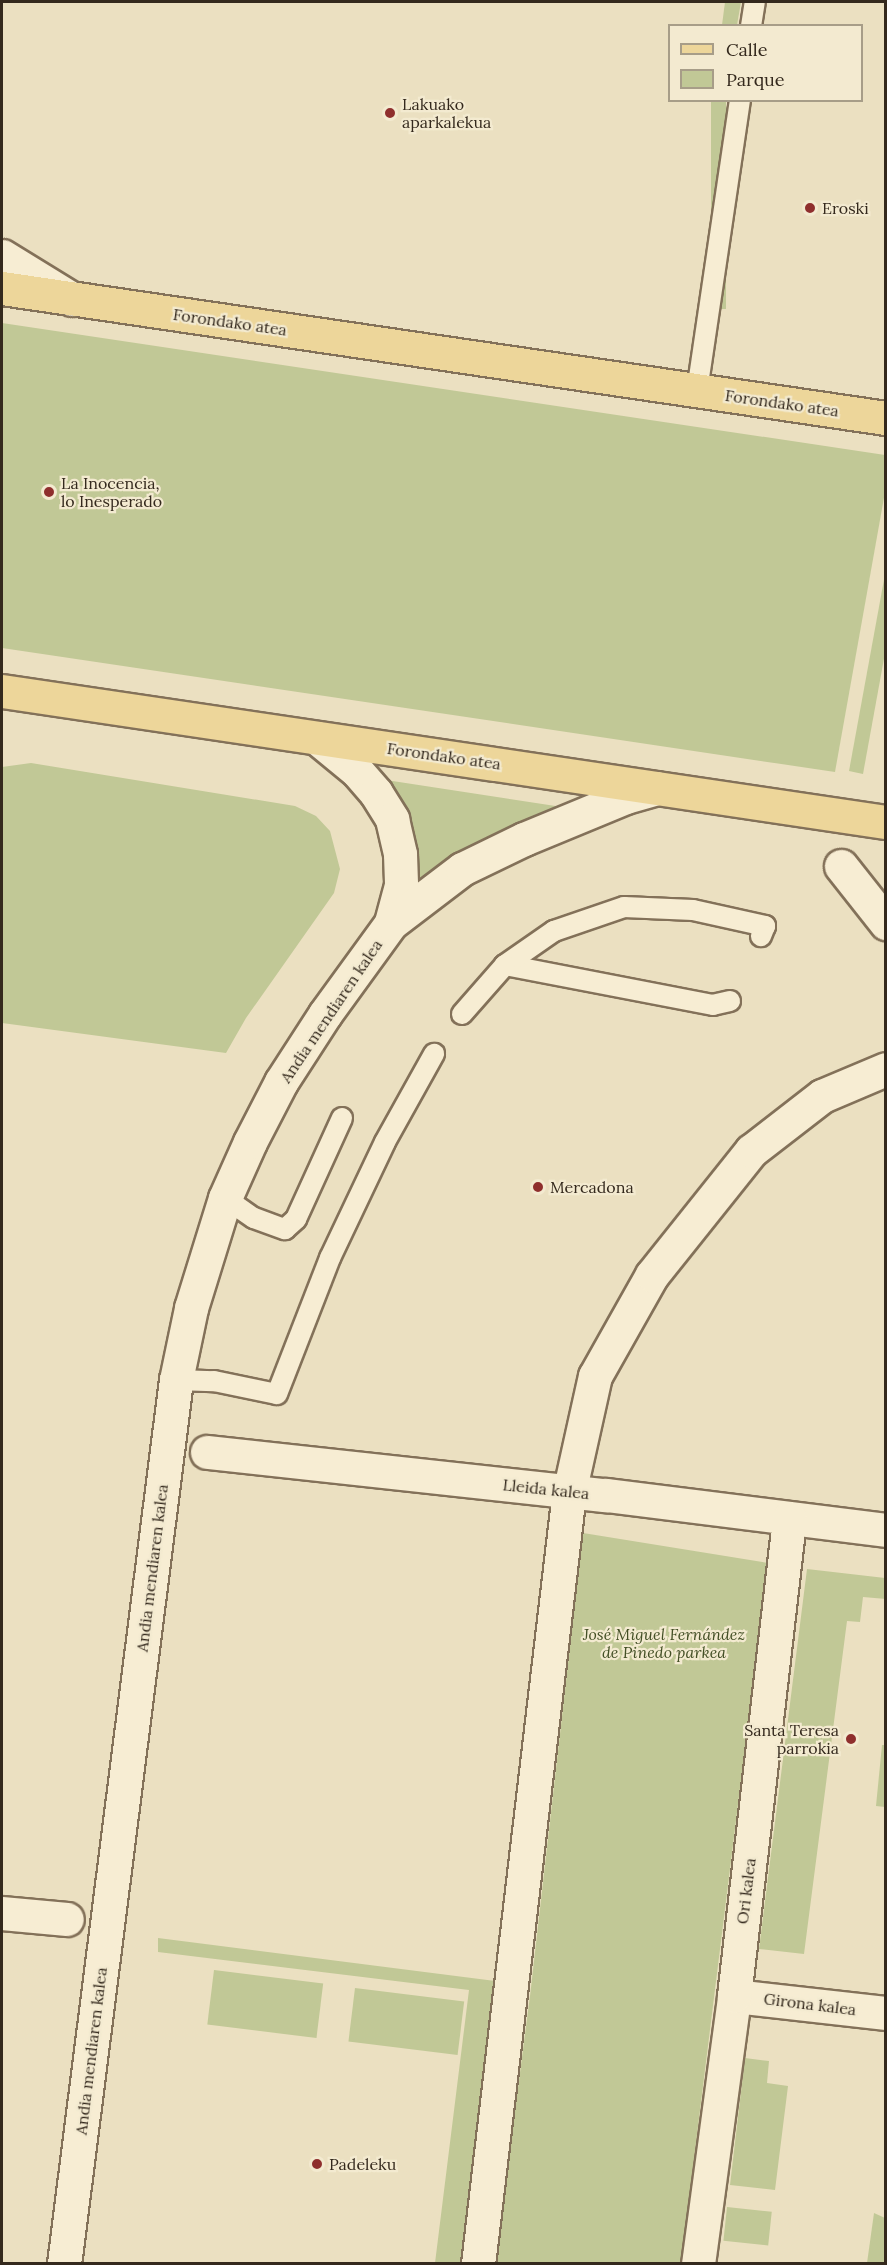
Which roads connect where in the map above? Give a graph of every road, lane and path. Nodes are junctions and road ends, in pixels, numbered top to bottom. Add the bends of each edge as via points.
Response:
1 (754, 2) edge
2 (751, 24) edge
3 (740, 102) edge
4 (2, 256) edge
5 (2, 288) edge
6 (72, 298) junction
7 (697, 391) junction
8 (885, 418) edge
9 (2, 691) edge
10 (317, 738) junction
11 (657, 788) junction
12 (885, 822) edge
13 (840, 866) dead end
14 (391, 923) junction
15 (885, 923) edge
16 (761, 936) dead end
17 (505, 965) junction
18 (730, 1001) dead end
19 (462, 1014) dead end
20 (435, 1054) dead end
21 (885, 1069) edge
22 (342, 1118) dead end
23 (225, 1198) junction
24 (176, 1380) junction
25 (207, 1452) dead end
26 (569, 1493) junction
27 (789, 1518) junction
28 (885, 1530) edge
29 (2, 1913) edge
30 (67, 1919) dead end
31 (734, 1996) junction
32 (885, 2013) edge
33 (64, 2264) edge
34 (478, 2264) edge
35 (698, 2264) edge

1 - 2 lane
3 - 7 lane
4 - 6 street
5 - 6 main road, Forondako atea
6 - 7 main road, Forondako atea
7 - 8 main road, Forondako atea
9 - 10 main road, Forondako atea
10 - 11 main road, Forondako atea
10 - 14 street, Andia mendiaren kalea via 357,771 392,819 400,854 401,885
11 - 12 main road, Forondako atea
11 - 14 street, Andia mendiaren kalea via 524,839 462,869
13 - 15 street
14 - 23 street, Andia mendiaren kalea via 281,1082
16 - 17 lane via 765,926 693,910 624,907 554,931
17 - 18 lane via 713,1005
17 - 19 lane
20 - 24 lane via 386,1142 330,1258 277,1394 214,1381
21 - 26 street via 822,1096 751,1151 652,1275 595,1376
22 - 23 lane via 296,1219 285,1229 254,1218
23 - 24 street, Andia mendiaren kalea via 191,1308
24 - 33 street, Andia mendiaren kalea
25 - 26 street, Lleida kalea
26 - 27 street, Lleida kalea
26 - 34 street
27 - 28 street, Lleida kalea
27 - 31 street, Ori kalea
29 - 30 street
31 - 32 street, Girona kalea
31 - 35 street, Ori kalea

